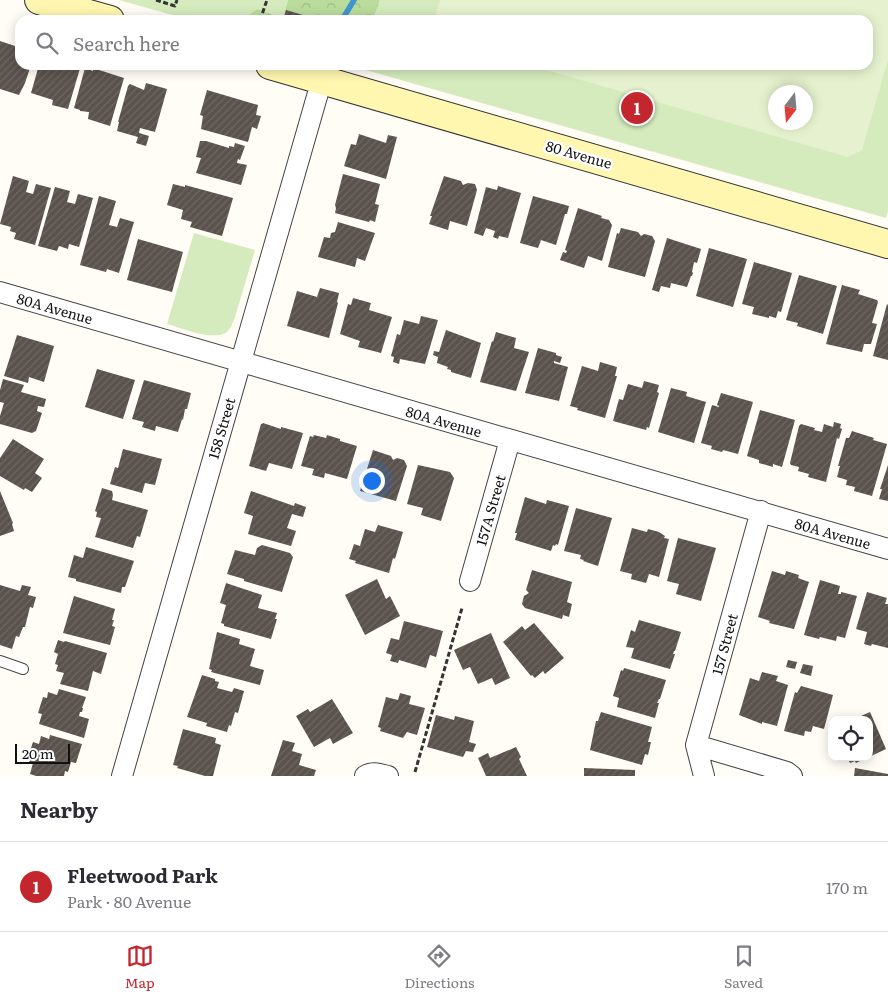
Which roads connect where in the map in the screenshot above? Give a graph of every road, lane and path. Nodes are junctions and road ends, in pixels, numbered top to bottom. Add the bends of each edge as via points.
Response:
1 (39, 0) edge
2 (156, 0) edge
3 (178, 0) edge
4 (267, 0) edge
5 (92, 15) edge
6 (262, 15) edge
7 (289, 70) edge
8 (322, 79) junction
9 (888, 244) edge
10 (0, 292) edge
11 (241, 361) junction
12 (510, 440) junction
13 (761, 511) junction
14 (888, 549) edge
15 (470, 581) dead end
16 (462, 608) dead end
17 (0, 661) edge
18 (23, 668) dead end
19 (696, 745) junction
20 (414, 772) dead end
21 (122, 776) edge
22 (365, 776) edge
23 (388, 776) edge
24 (704, 776) edge
25 (792, 776) edge

1 - 5 street
2 - 3 path via 175,6
4 - 6 path
7 - 8 street, 80 Avenue
8 - 9 street, 80 Avenue
8 - 11 street, 158 Street
10 - 11 street, 80A Avenue
11 - 12 street, 80A Avenue
11 - 21 street, 158 Street
12 - 13 street, 80A Avenue
12 - 15 street, 157A Street
13 - 14 street, 80A Avenue
13 - 19 street, 157 Street
16 - 20 path
17 - 18 lane
19 - 24 street, 157 Street
19 - 25 street
22 - 23 street via 369,773

